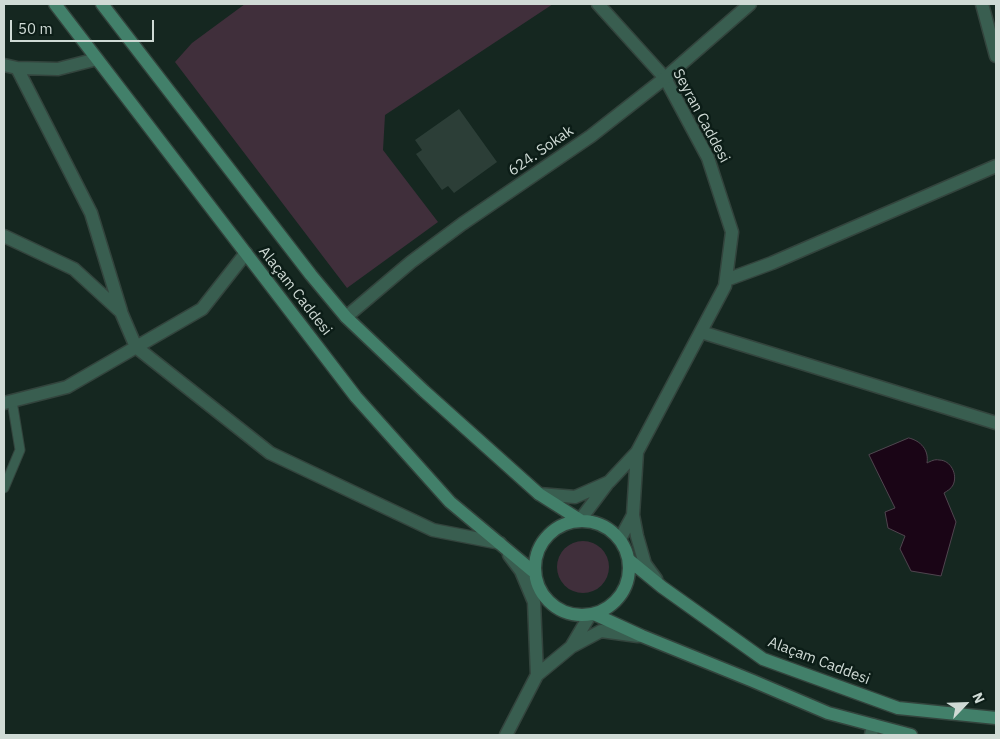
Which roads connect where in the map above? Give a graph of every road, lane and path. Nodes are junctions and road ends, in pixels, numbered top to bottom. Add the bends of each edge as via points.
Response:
1 (55, 4) edge
2 (102, 4) edge
3 (598, 4) edge
4 (750, 4) edge
5 (982, 4) edge
6 (996, 56) edge
7 (97, 59) junction
8 (4, 65) edge
9 (17, 68) junction
10 (665, 78) junction
11 (996, 166) edge
12 (4, 236) edge
13 (246, 253) junction
14 (726, 280) junction
15 (122, 312) junction
16 (346, 317) junction
17 (701, 332) junction
18 (136, 347) junction
19 (8, 402) edge
20 (996, 423) edge
21 (638, 452) junction
22 (609, 482) junction
23 (4, 488) edge
24 (540, 494) junction
25 (633, 515) junction
26 (580, 520) junction
27 (620, 539) junction
28 (500, 543) junction
29 (629, 560) junction
30 (535, 573) junction
31 (662, 587) junction
32 (538, 597) junction
33 (592, 614) junction
34 (642, 636) junction
35 (571, 647) junction
36 (537, 675) junction
37 (996, 718) edge
38 (872, 730) edge
39 (506, 735) edge
40 (911, 735) edge

1 - 7 main road, Alaçam Caddesi
2 - 16 main road, Alaçam Caddesi via 310,275
3 - 10 street, Seyran Caddesi
4 - 10 street, 624. Sokak
5 - 6 street
7 - 9 street via 58,69
7 - 13 main road, Alaçam Caddesi
8 - 9 street
9 - 15 street via 91,213
10 - 14 street, Seyran Caddesi via 708,158 732,232
10 - 16 street, 624. Sokak via 591,136 411,262
11 - 14 street
12 - 15 street via 74,269
13 - 18 street via 202,309
13 - 28 main road, Alaçam Caddesi via 356,397 450,502
14 - 17 street, Seyran Caddesi
15 - 18 street
16 - 24 main road, Alaçam Caddesi
17 - 20 street
17 - 21 street, Seyran Caddesi
18 - 19 street via 67,386
18 - 28 street via 270,453 434,530
19 - 23 lane via 20,450
21 - 22 street, Seyran Caddesi
21 - 25 street, Seyran Caddesi
22 - 24 street, Seyran Caddesi via 575,497
22 - 26 street, Seyran Caddesi
24 - 26 main road, Alaçam Caddesi
25 - 27 street, Seyran Caddesi
25 - 31 street, Seyran Caddesi via 645,564
26 - 27 main road, Alaçam Caddesi via 609,528
26 - 30 main road via 558,526 550,533 538,552
27 - 29 main road, Alaçam Caddesi
28 - 30 main road, Alaçam Caddesi
28 - 32 street
29 - 31 main road, Alaçam Caddesi
29 - 33 main road, Alaçam Caddesi via 630,572 622,594 605,610
30 - 32 main road
31 - 37 main road, Alaçam Caddesi via 763,659 898,708
32 - 33 main road via 562,611 576,615
32 - 36 street
33 - 34 main road
33 - 35 street
34 - 35 street via 601,631
34 - 38 main road
35 - 36 street
36 - 39 street
38 - 40 main road

